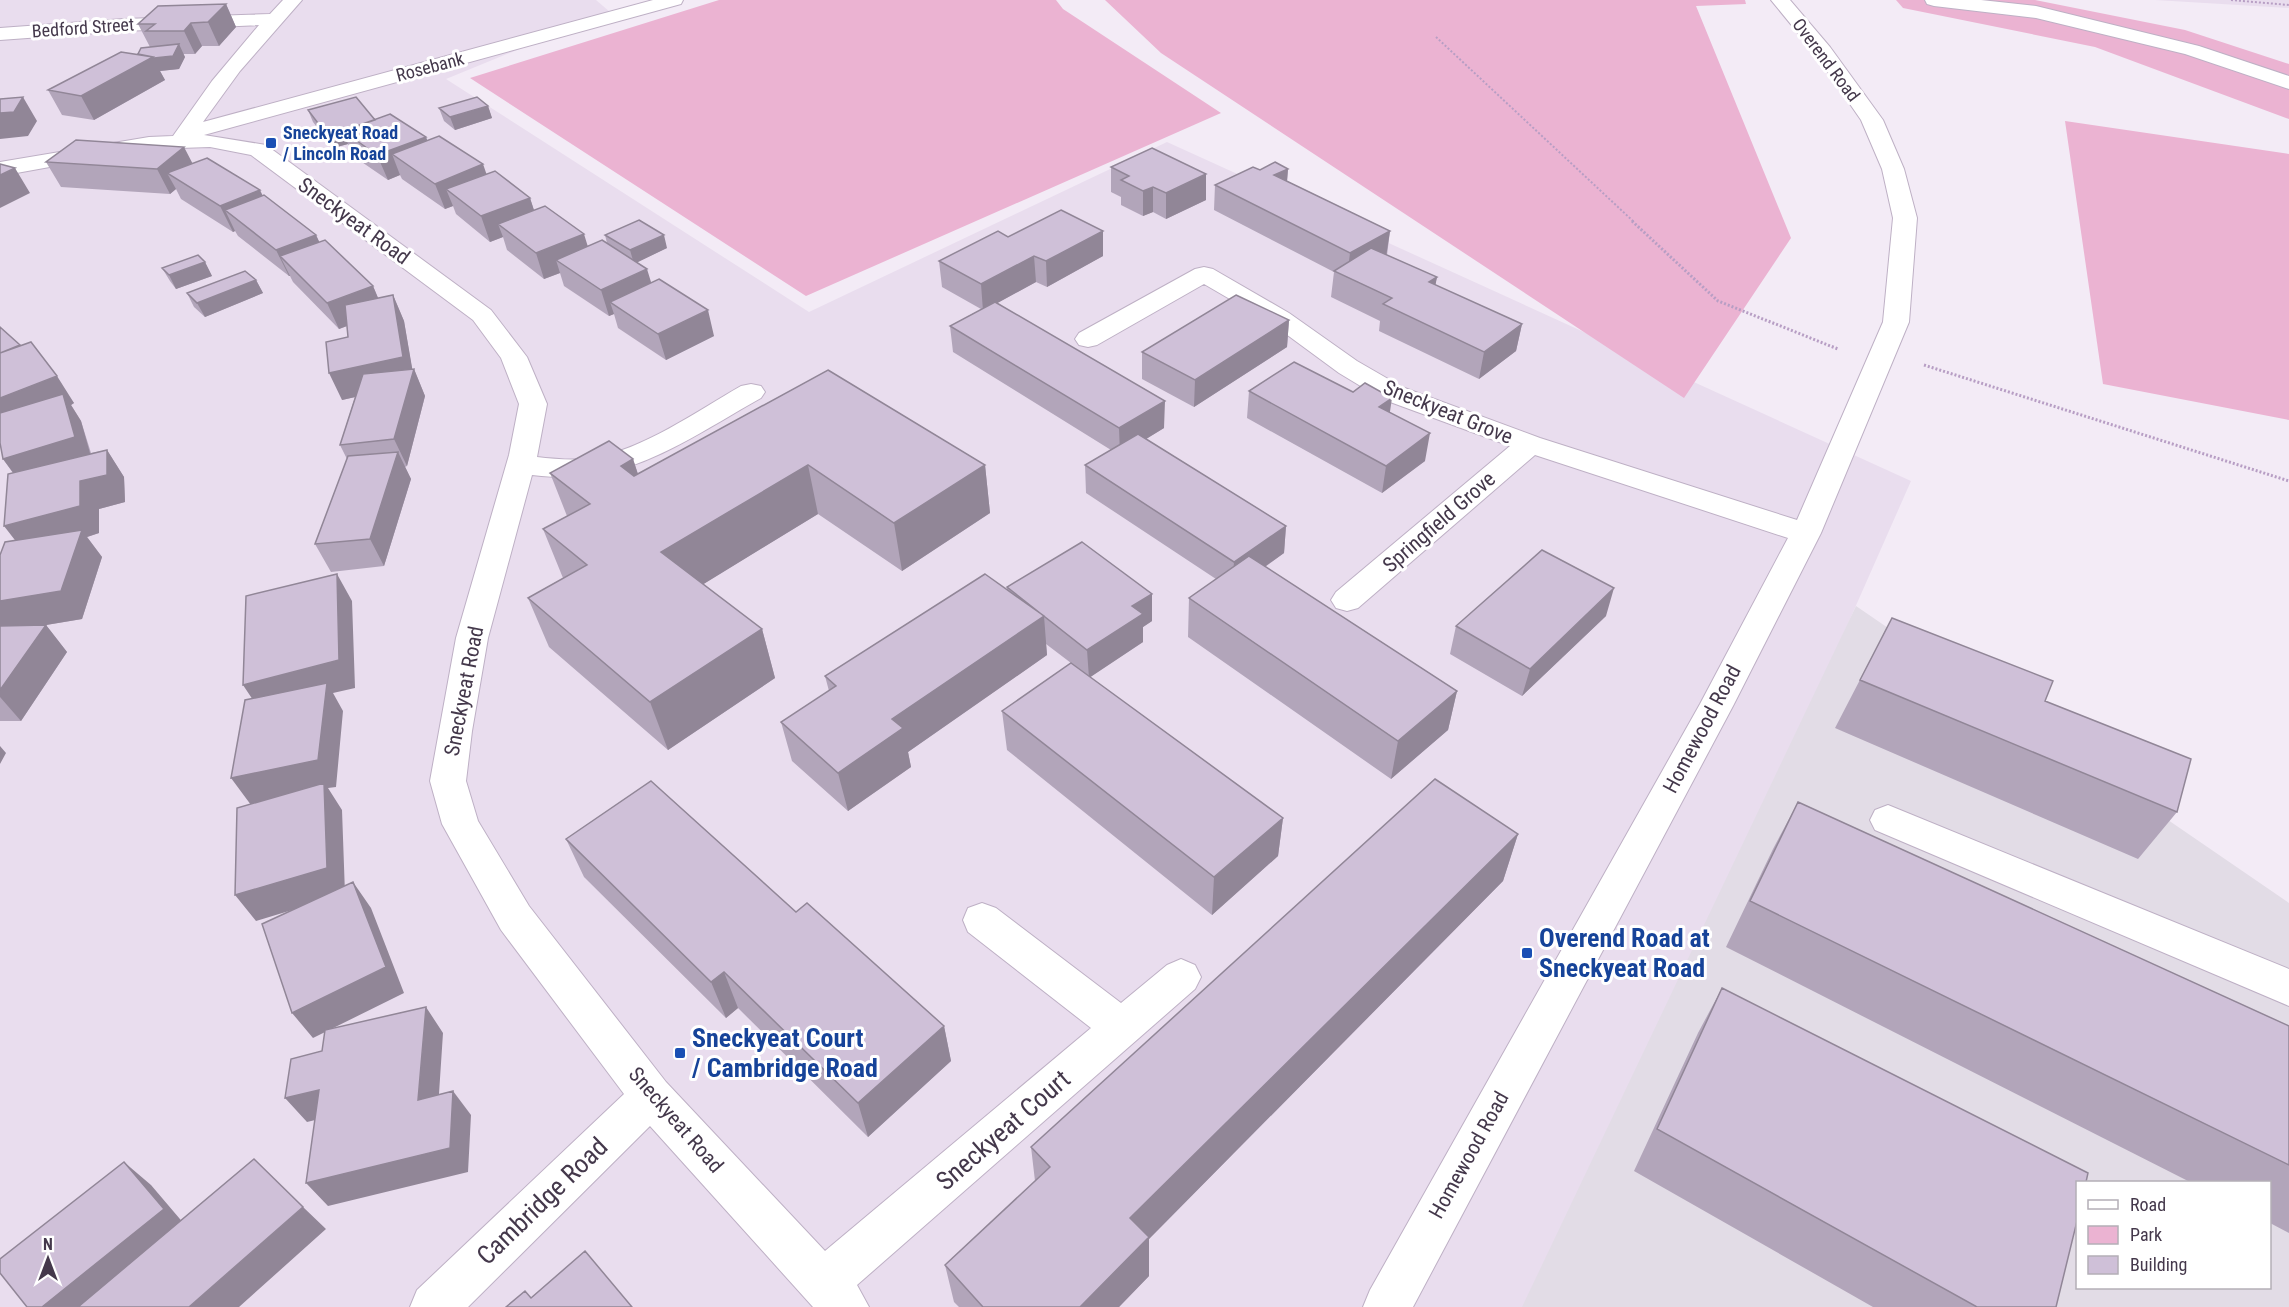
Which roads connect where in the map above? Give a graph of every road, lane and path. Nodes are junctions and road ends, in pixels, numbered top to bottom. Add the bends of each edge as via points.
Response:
1 (293, 0) edge
2 (674, 0) edge
3 (1780, 0) edge
4 (1934, 0) edge
5 (2231, 0) edge
6 (2289, 5) edge
7 (275, 19) junction
8 (0, 34) edge
9 (1436, 37) dead end
10 (2289, 83) edge
11 (1872, 120) joint
12 (183, 138) junction
13 (0, 169) edge
14 (1088, 339) dead end
15 (1881, 358) junction
16 (751, 392) dead end
17 (1530, 444) junction
18 (520, 465) junction
19 (2289, 481) edge
20 (1806, 533) junction
21 (1347, 600) dead end
22 (1888, 820) dead end
23 (982, 920) dead end
24 (1181, 977) dead end
25 (2289, 988) edge
26 (1122, 1028) junction
27 (651, 1096) junction
28 (835, 1295) edge
29 (434, 1307) edge
30 (1387, 1307) edge

1 - 7 street
2 - 12 street, Rosebank
3 - 11 street, Overend Road via 1823,51
4 - 10 street via 2036,12 2192,50
5 - 6 path
7 - 8 street, Bedford Street
7 - 12 street via 240,58
9 - 15 path via 1718,301
11 - 15 street, Homewood Road via 1893,169 1905,218 1896,322
12 - 13 street
12 - 18 street, Sneckyeat Road via 258,150 482,315 514,357 533,404
14 - 17 street, Sneckyeat Grove via 1204,274 1280,318 1392,393
15 - 19 path
15 - 20 street, Homewood Road
16 - 18 street via 650,447 602,465
17 - 20 street, Sneckyeat Grove
17 - 21 street, Springfield Grove
18 - 27 street, Sneckyeat Road via 472,638 448,781 460,824 515,918
20 - 30 street, Homewood Road via 1716,706
22 - 25 street
23 - 26 street
24 - 26 street, Sneckyeat Court
26 - 28 street, Sneckyeat Court
27 - 28 street, Sneckyeat Road
27 - 29 street, Cambridge Road

